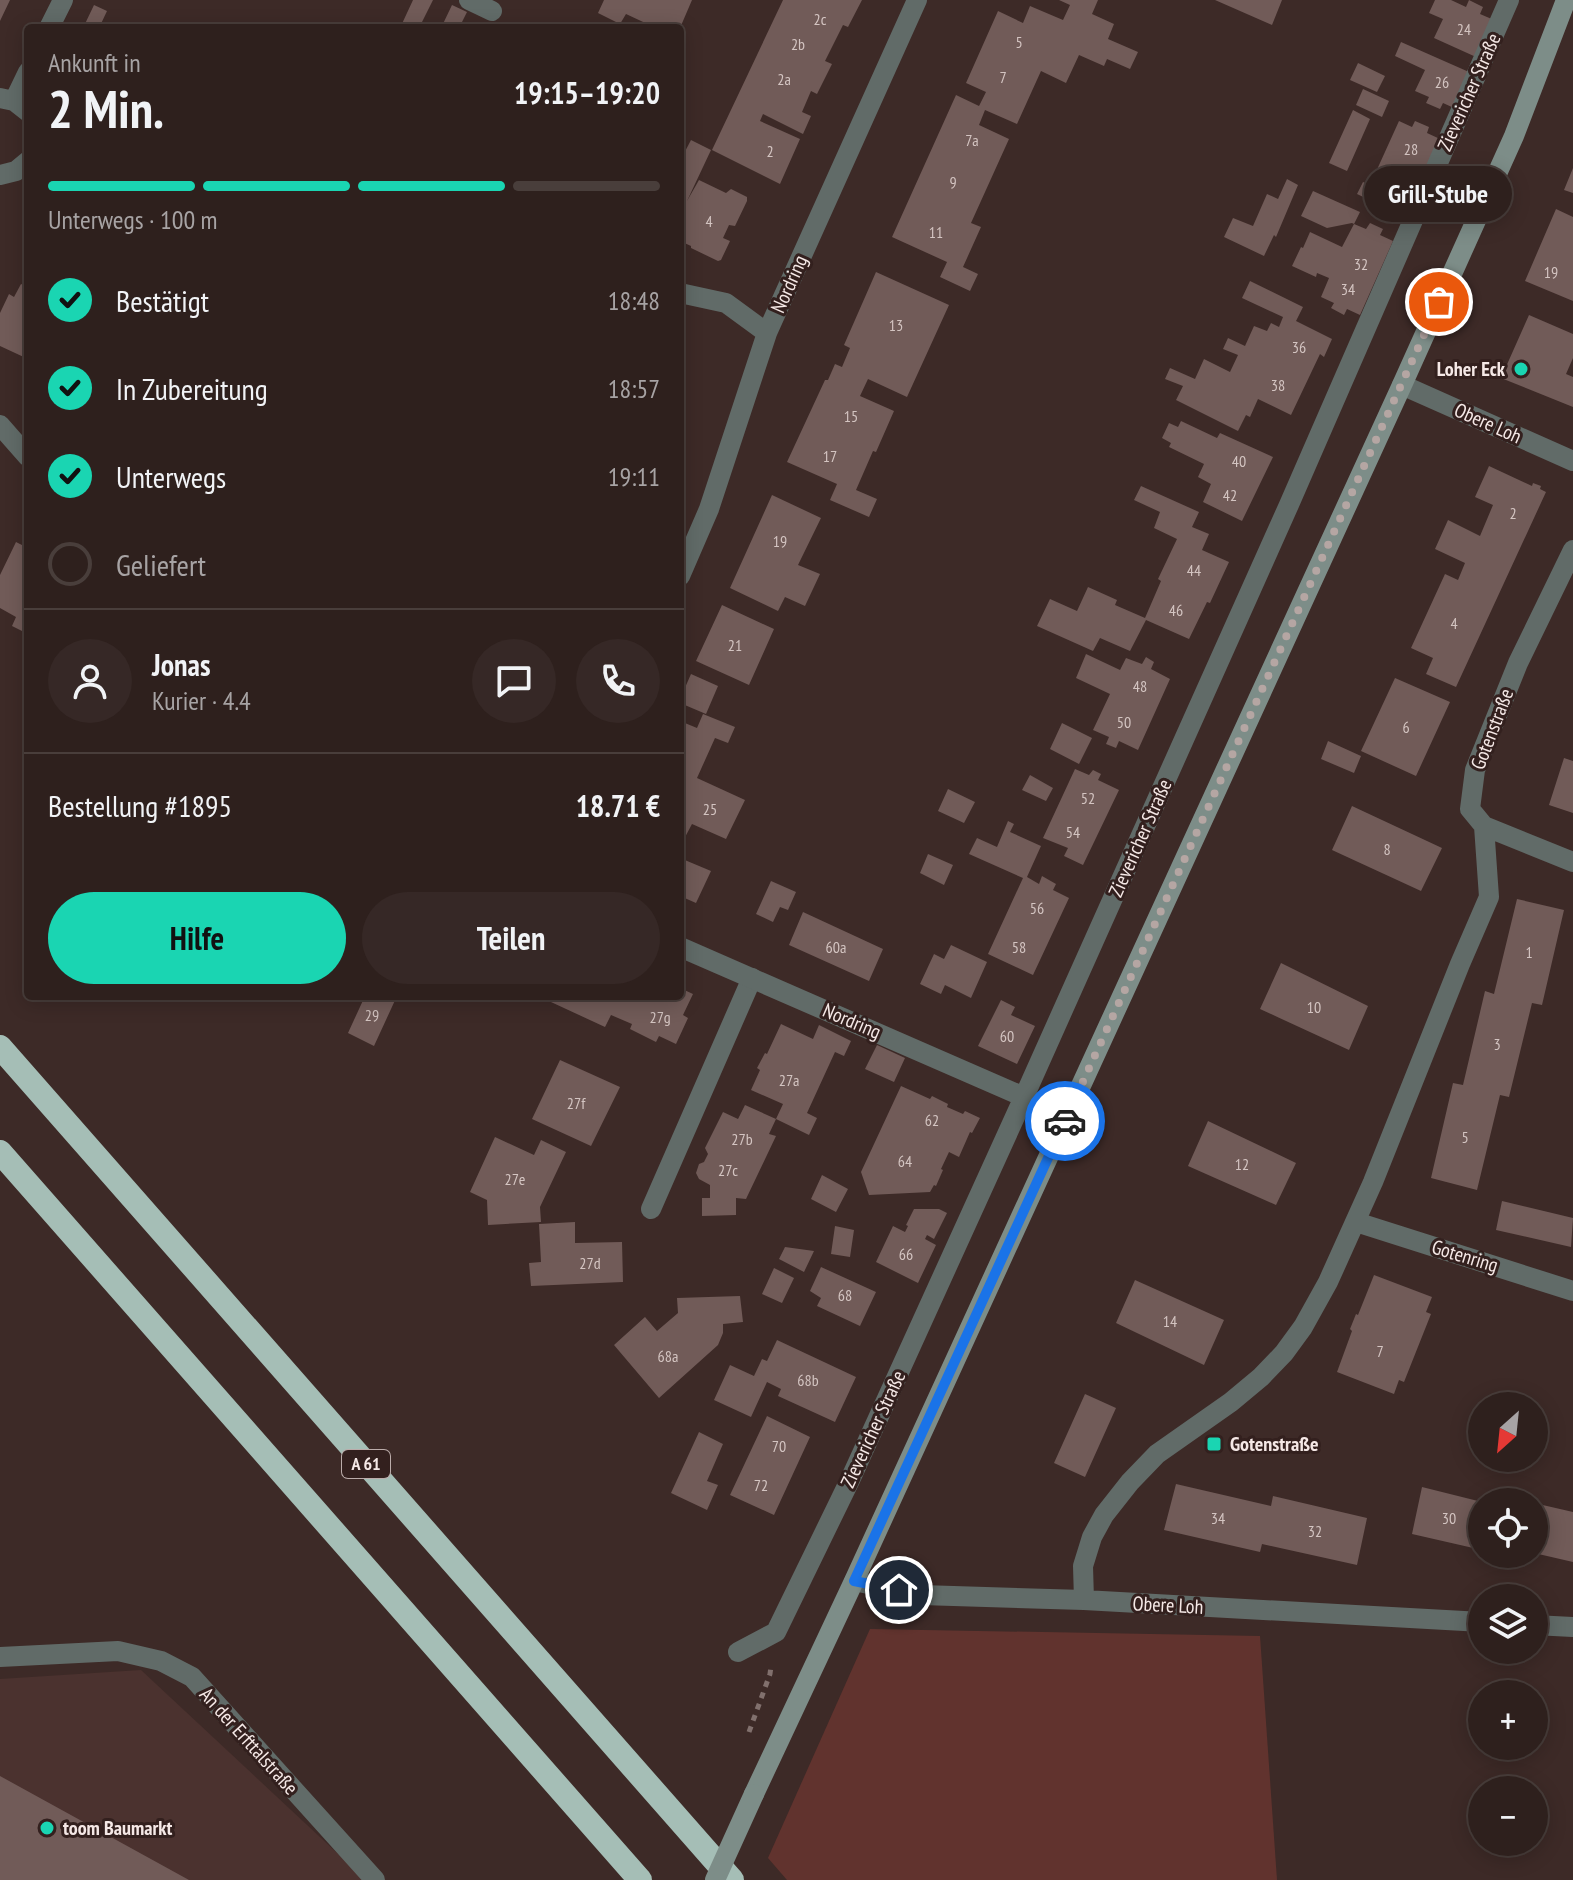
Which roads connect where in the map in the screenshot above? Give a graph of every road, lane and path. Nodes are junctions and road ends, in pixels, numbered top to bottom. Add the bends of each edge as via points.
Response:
1 (63, 0) edge
2 (469, 0) edge
3 (917, 0) edge
4 (1509, 0) edge
5 (1566, 0) edge
6 (492, 11) dead end
7 (51, 24) edge
8 (24, 81) edge
9 (14, 104) edge
10 (24, 164) edge
11 (0, 175) edge
12 (684, 294) edge
13 (767, 333) junction
14 (1402, 385) junction
15 (0, 425) edge
16 (24, 452) edge
17 (1573, 461) edge
18 (1573, 550) edge
19 (684, 567) edge
20 (1484, 826) junction
21 (1573, 862) edge
22 (684, 949) edge
23 (752, 978) junction
24 (0, 1047) edge
25 (1024, 1097) junction
26 (0, 1152) edge
27 (651, 1209) dead end
28 (1356, 1222) junction
29 (1573, 1291) edge
30 (854, 1581) junction
31 (1084, 1600) junction
32 (1468, 1621) edge
33 (1548, 1626) edge
34 (1573, 1627) edge
35 (776, 1632) junction
36 (738, 1652) dead end
37 (0, 1657) edge
38 (744, 1745) dead end
39 (375, 1880) edge
40 (640, 1880) edge
41 (715, 1880) edge
42 (732, 1880) edge

1 - 7 street
2 - 6 street
3 - 13 street, Nordring
4 - 25 street, Zievericher Straße
5 - 14 street via 1514,136
8 - 9 street
10 - 11 street
12 - 13 street via 726,303
13 - 19 street, Nordring via 709,509
14 - 17 street, Obere Loh
14 - 30 street
15 - 16 street
18 - 20 street, Gotenstraße via 1518,663 1475,770 1470,809
20 - 21 street
20 - 28 street, Gotenstraße via 1489,897
22 - 23 street, Nordring
23 - 25 street, Nordring
23 - 27 street
24 - 42 highway, A 61
25 - 35 street, Zievericher Straße
26 - 40 highway
28 - 29 street, Gotenring
28 - 31 street, Gotenstraße via 1322,1294 1284,1353 1231,1402 1157,1454 1104,1515 1083,1566
30 - 31 street, Obere Loh via 921,1595
30 - 41 street, bridge
31 - 32 street, Obere Loh
33 - 34 street
35 - 36 street
35 - 38 path via 770,1674
37 - 39 street, An der Erfttalstraße via 118,1651 161,1661 192,1677

